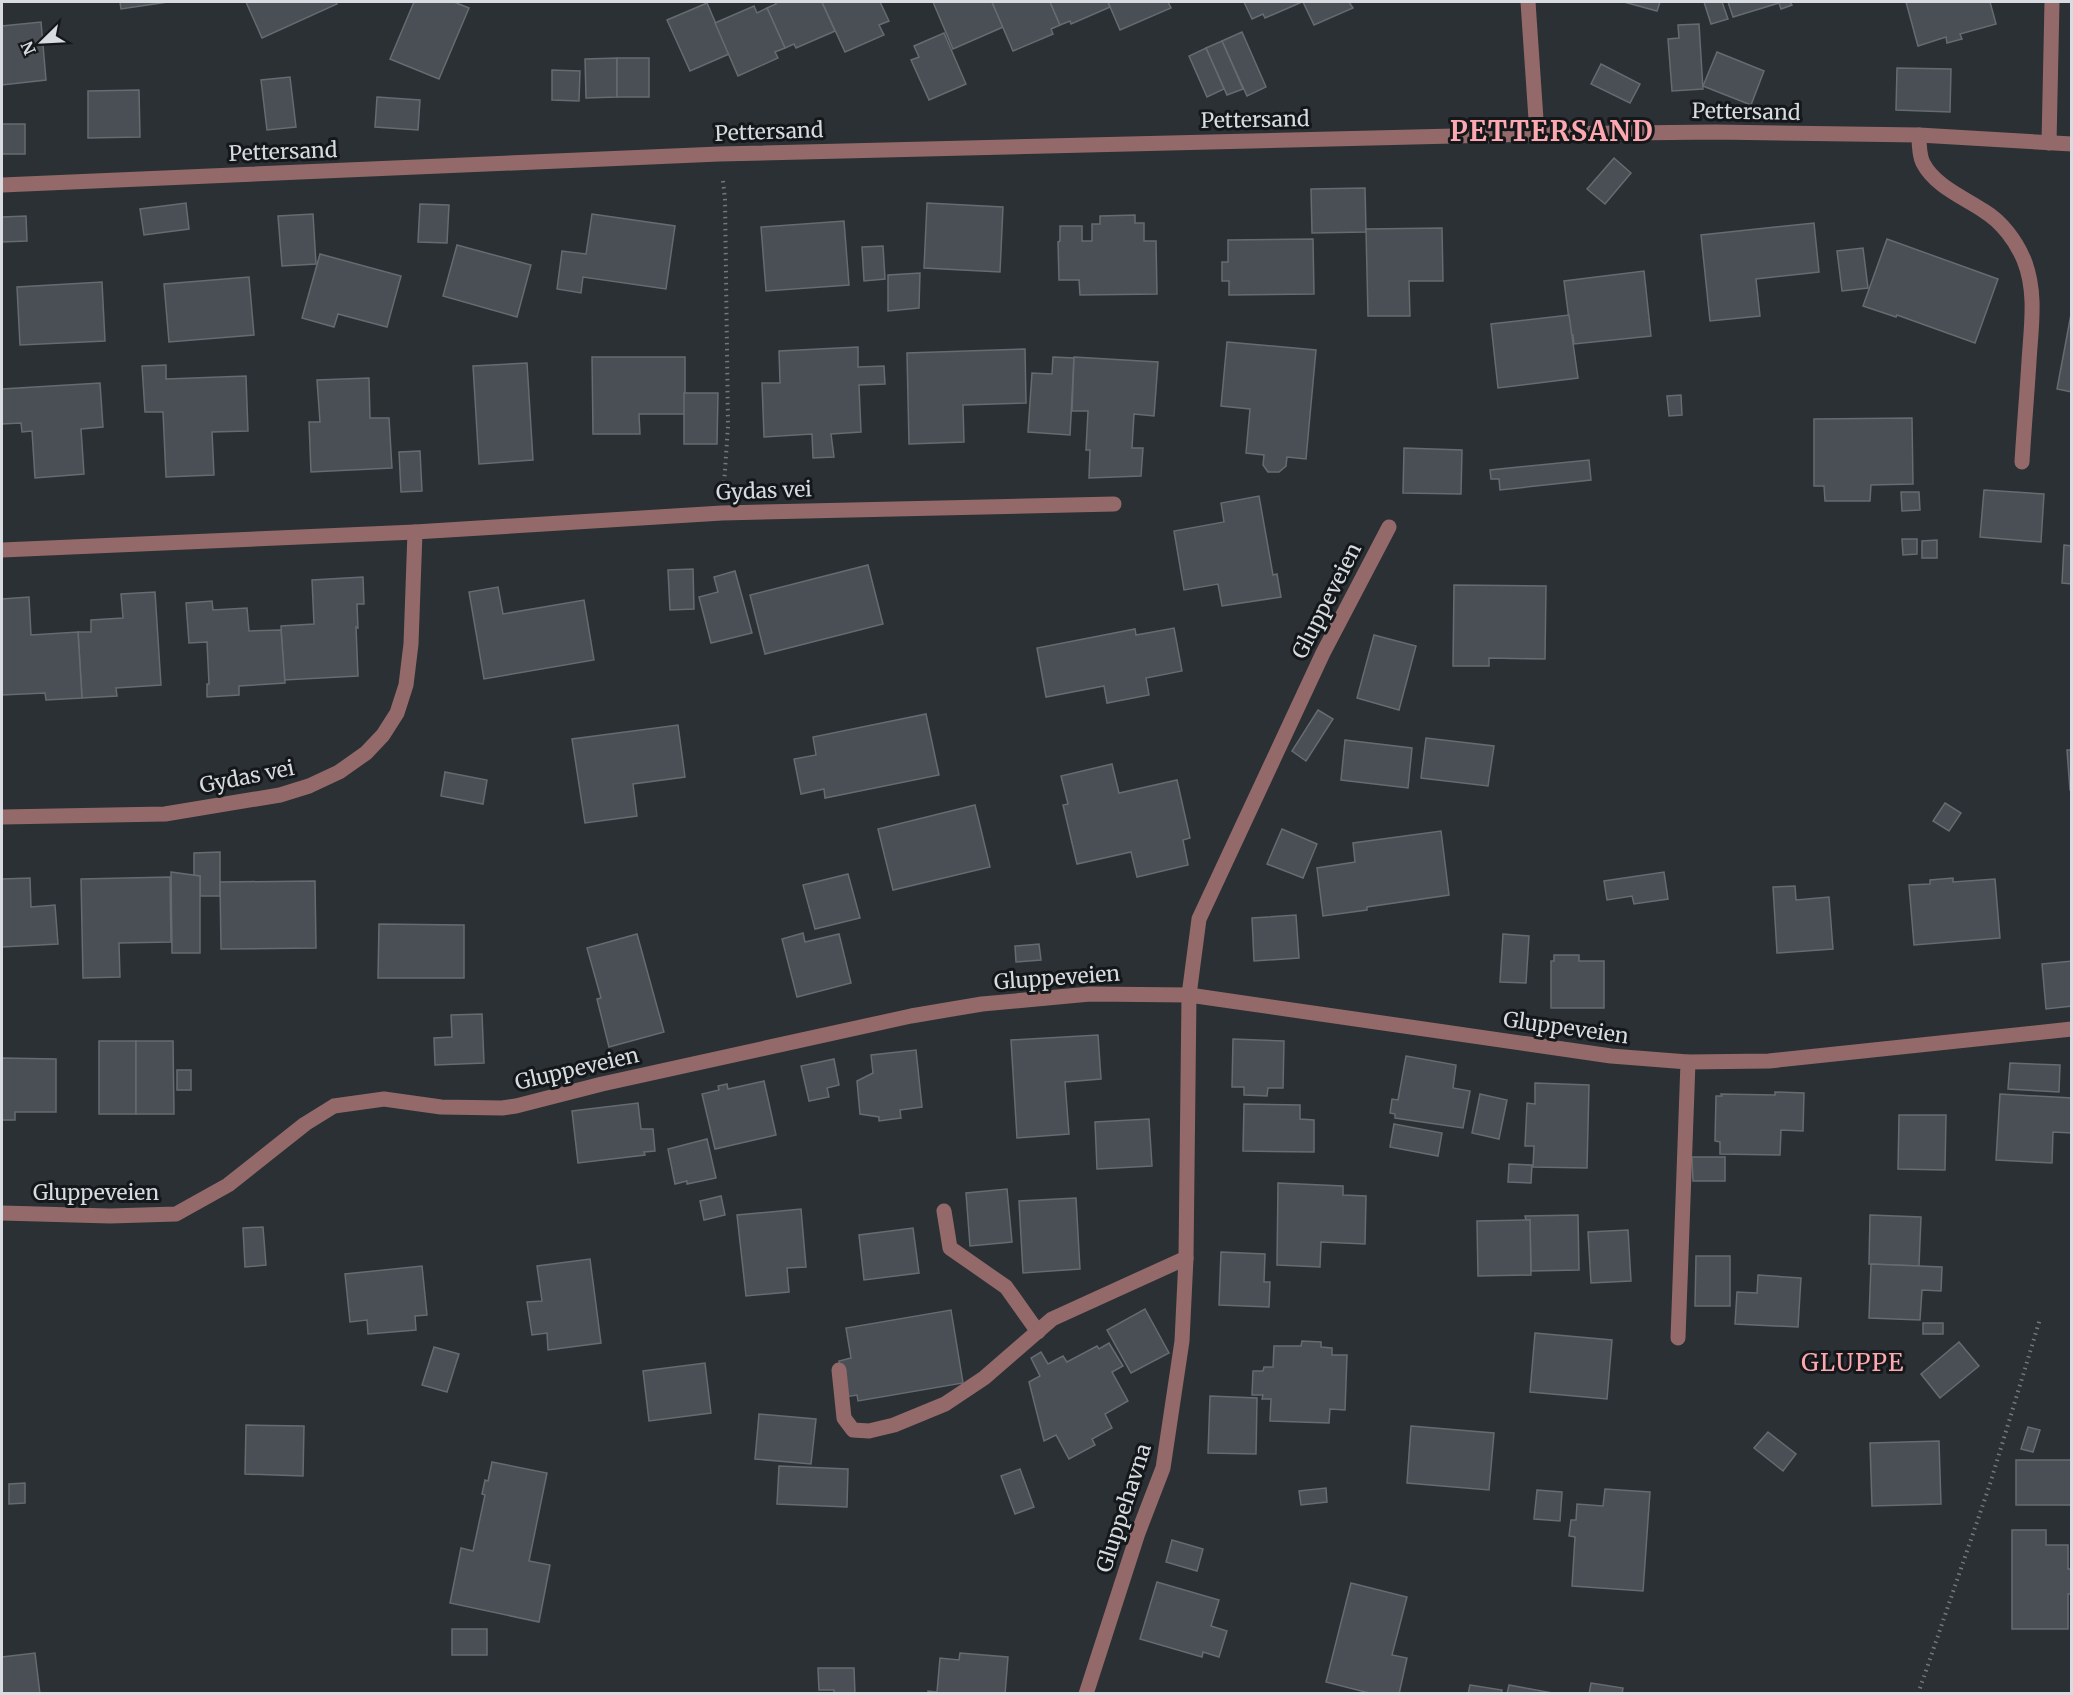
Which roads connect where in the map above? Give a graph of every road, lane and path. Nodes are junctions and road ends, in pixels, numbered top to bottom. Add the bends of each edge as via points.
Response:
1 (1528, 2) edge
2 (2052, 2) edge
3 (1538, 134) junction
4 (1919, 135) junction
5 (2049, 143) junction
6 (2072, 144) edge
7 (719, 154) junction
8 (2, 185) edge
9 (2022, 462) dead end
10 (1114, 504) dead end
11 (722, 513) junction
12 (1389, 527) dead end
13 (415, 532) junction
14 (2, 550) edge
15 (2, 817) edge
16 (1188, 995) junction
17 (2072, 1029) edge
18 (1688, 1062) junction
19 (944, 1211) dead end
20 (2, 1213) edge
21 (1186, 1258) junction
22 (2040, 1319) dead end
23 (1038, 1332) junction
24 (1678, 1338) dead end
25 (839, 1370) dead end
26 (1086, 1694) edge
27 (1917, 1694) edge

1 - 3 street
2 - 5 street
3 - 4 street, Pettersand
3 - 7 street, Pettersand
4 - 5 street, Pettersand
4 - 9 street via 1923,162 1932,174 2003,227 2024,261 2032,315
5 - 6 street, Pettersand
7 - 8 street, Pettersand
7 - 11 path via 725,198 729,426
10 - 11 street, Gydas vei
11 - 13 street, Gydas vei
12 - 16 street, Gluppeveien via 1323,653 1198,919
13 - 14 street, Gydas vei
13 - 15 street, Gydas vei via 406,685 397,713 383,735 339,772 280,795 165,813
16 - 18 street, Gluppeveien via 1611,1056
16 - 20 street, Gluppeveien via 1090,994 982,1004 824,1034 502,1108 441,1107 384,1100 334,1106 304,1124 228,1185 176,1214
16 - 21 street, Gluppehavna
17 - 18 street, Gluppeveien via 1769,1062
18 - 24 street
19 - 23 street via 951,1248 1006,1287
21 - 23 street via 1052,1319
21 - 26 street, Gluppehavna via 1182,1341 1163,1468
22 - 27 path via 1990,1484
23 - 25 street via 984,1378 945,1404 869,1431 853,1430 844,1418

